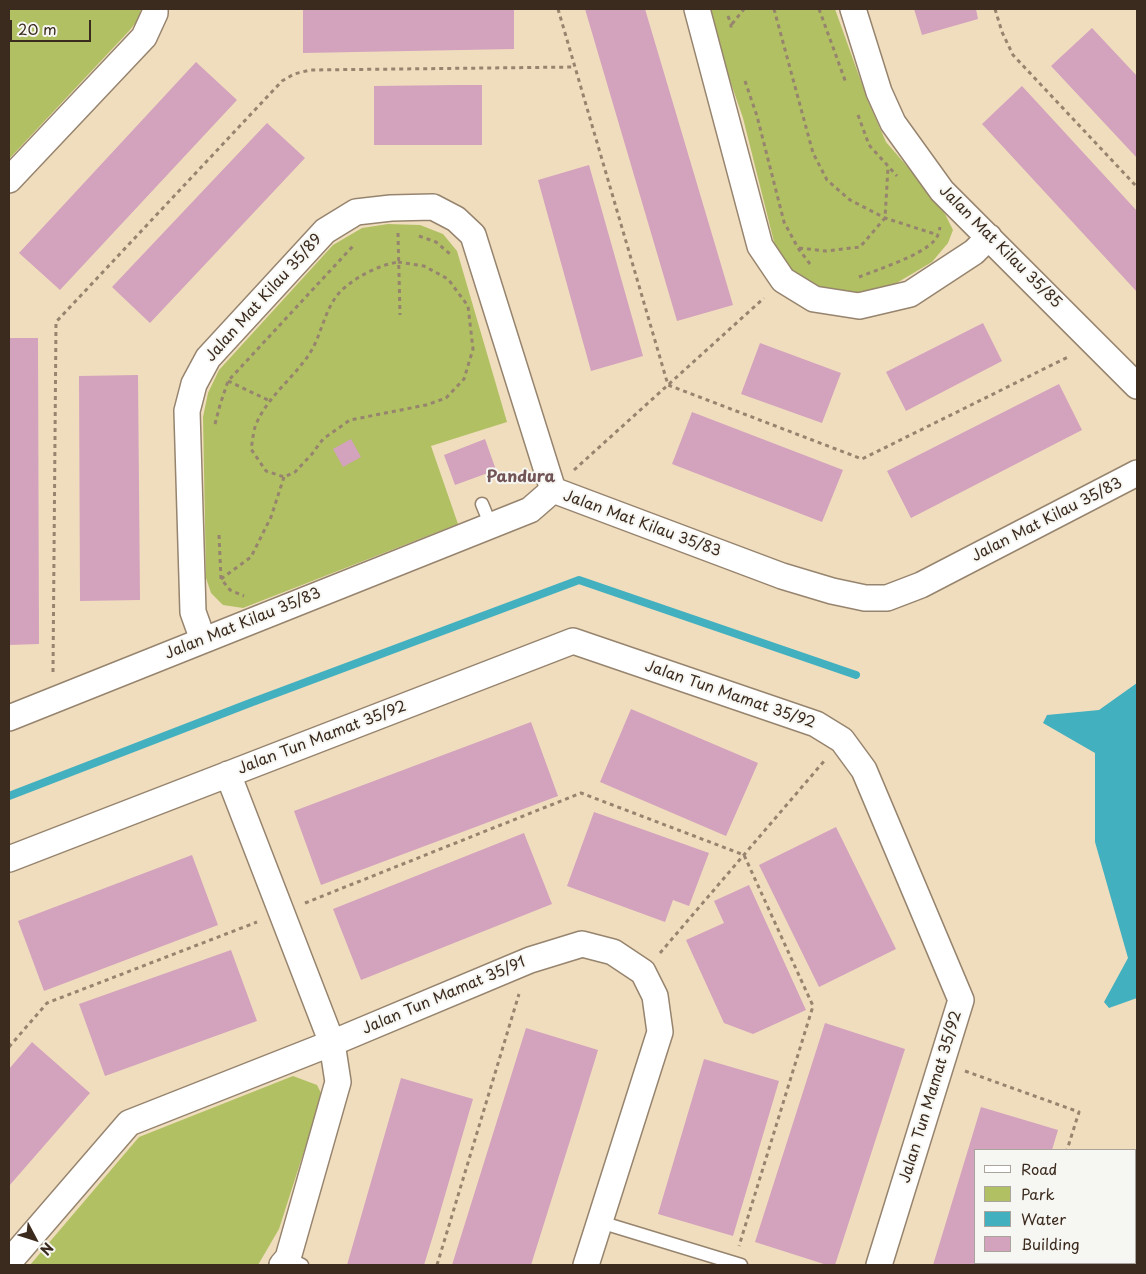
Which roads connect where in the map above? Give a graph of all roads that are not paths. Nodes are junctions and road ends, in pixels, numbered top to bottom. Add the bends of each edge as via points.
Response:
1 (155, 9) edge
2 (697, 9) edge
3 (854, 9) edge
4 (9, 180) edge
5 (989, 237) junction
6 (1137, 386) edge
7 (1137, 473) edge
8 (552, 490) junction
9 (204, 640) junction
10 (9, 718) edge
11 (228, 774) junction
12 (9, 859) edge
13 (332, 1043) junction
14 (600, 1222) junction
15 (9, 1262) edge
16 (291, 1263) edge
17 (586, 1265) edge
18 (741, 1265) edge
19 (879, 1265) edge

1 - 4 street via 144,37
2 - 5 street via 760,246 783,280 814,299 859,306 910,294 974,252
3 - 5 street, Jalan Mat Kilau 35/85 via 879,92 893,123 942,191
5 - 6 street, Jalan Mat Kilau 35/85
7 - 8 street, Jalan Mat Kilau 35/83 via 921,585 886,598 866,598 832,591 782,576
8 - 9 street, Jalan Mat Kilau 35/83 via 530,510 486,515
8 - 9 street, Jalan Mat Kilau 35/89 via 473,234 456,218 433,207 356,212 325,231 208,358 194,384 187,411 193,612
9 - 10 street, Jalan Mat Kilau 35/83
11 - 12 street, Jalan Tun Mamat 35/92
11 - 13 street, Jalan Tun Mamat 35/92
11 - 19 street, Jalan Tun Mamat 35/92 via 573,641 816,724 842,740 864,770 961,1000
13 - 14 street, Jalan Tun Mamat 35/91 via 530,960 582,944 613,952 643,972 655,996 660,1032
13 - 15 street, Jalan Tun Mamat 35/91 via 129,1123
13 - 16 street, Jalan Tun Mamat 35/92 via 338,1082
14 - 17 street, Jalan Tun Mamat 35/91
14 - 18 lane

